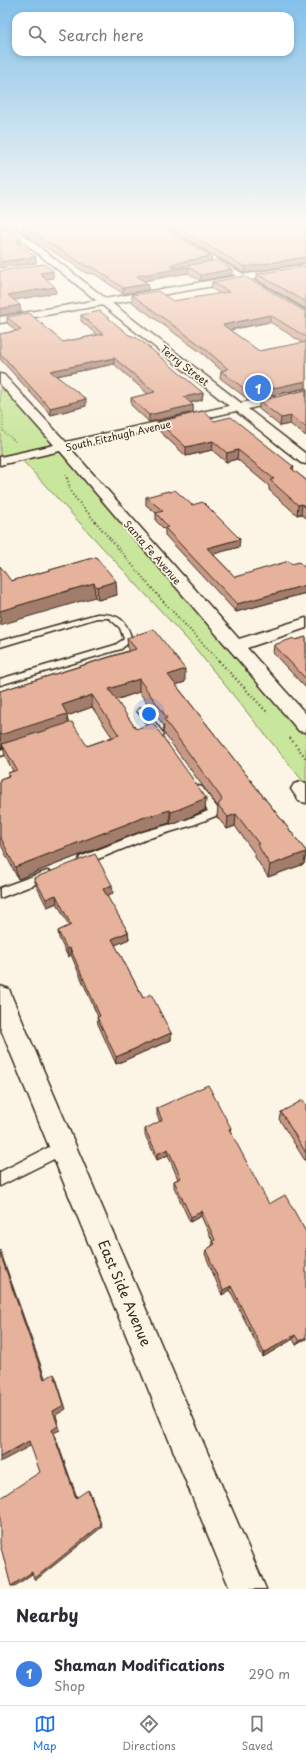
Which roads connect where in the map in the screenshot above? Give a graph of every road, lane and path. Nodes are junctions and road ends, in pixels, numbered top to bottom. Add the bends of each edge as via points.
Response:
1 (94, 300) edge
2 (96, 300) edge
3 (103, 300) edge
4 (281, 300) edge
5 (0, 314) edge
6 (306, 315) edge
7 (0, 320) edge
8 (0, 377) edge
9 (306, 392) edge
10 (0, 408) edge
11 (238, 408) junction
12 (3, 433) junction
13 (0, 434) edge
14 (20, 444) dead end
15 (63, 447) junction
16 (306, 460) edge
17 (0, 461) edge
18 (65, 472) dead end
19 (306, 623) edge
20 (0, 644) edge
21 (235, 646) junction
22 (0, 682) edge
23 (142, 711) dead end
24 (269, 714) dead end
25 (306, 726) edge
26 (288, 736) dead end
27 (166, 744) edge
28 (23, 746) edge
29 (0, 753) edge
30 (306, 758) edge
31 (192, 781) edge
32 (74, 864) edge
33 (59, 870) edge
34 (0, 893) edge
35 (0, 997) edge
36 (63, 1147) junction
37 (0, 1179) edge
38 (248, 1589) edge

1 - 5 main road
2 - 7 main road
3 - 11 street, Terry Street
4 - 6 street
8 - 15 street, Santa Fe Avenue
9 - 11 street, South Fitzhugh Avenue
10 - 12 path via 3,413 0,424
11 - 15 street, South Fitzhugh Avenue
11 - 16 street, Terry Street
12 - 13 path
12 - 14 path
15 - 17 street, South Fitzhugh Avenue
15 - 21 street, Santa Fe Avenue
18 - 24 path via 72,494 161,599
19 - 21 street
20 - 22 lane via 97,616 111,616 124,627 128,640 118,647
21 - 25 street, Santa Fe Avenue
23 - 27 lane
26 - 30 path
28 - 29 lane
31 - 32 lane via 214,812
33 - 34 lane
35 - 36 street, East Side Avenue
36 - 37 lane
36 - 38 street, East Side Avenue

